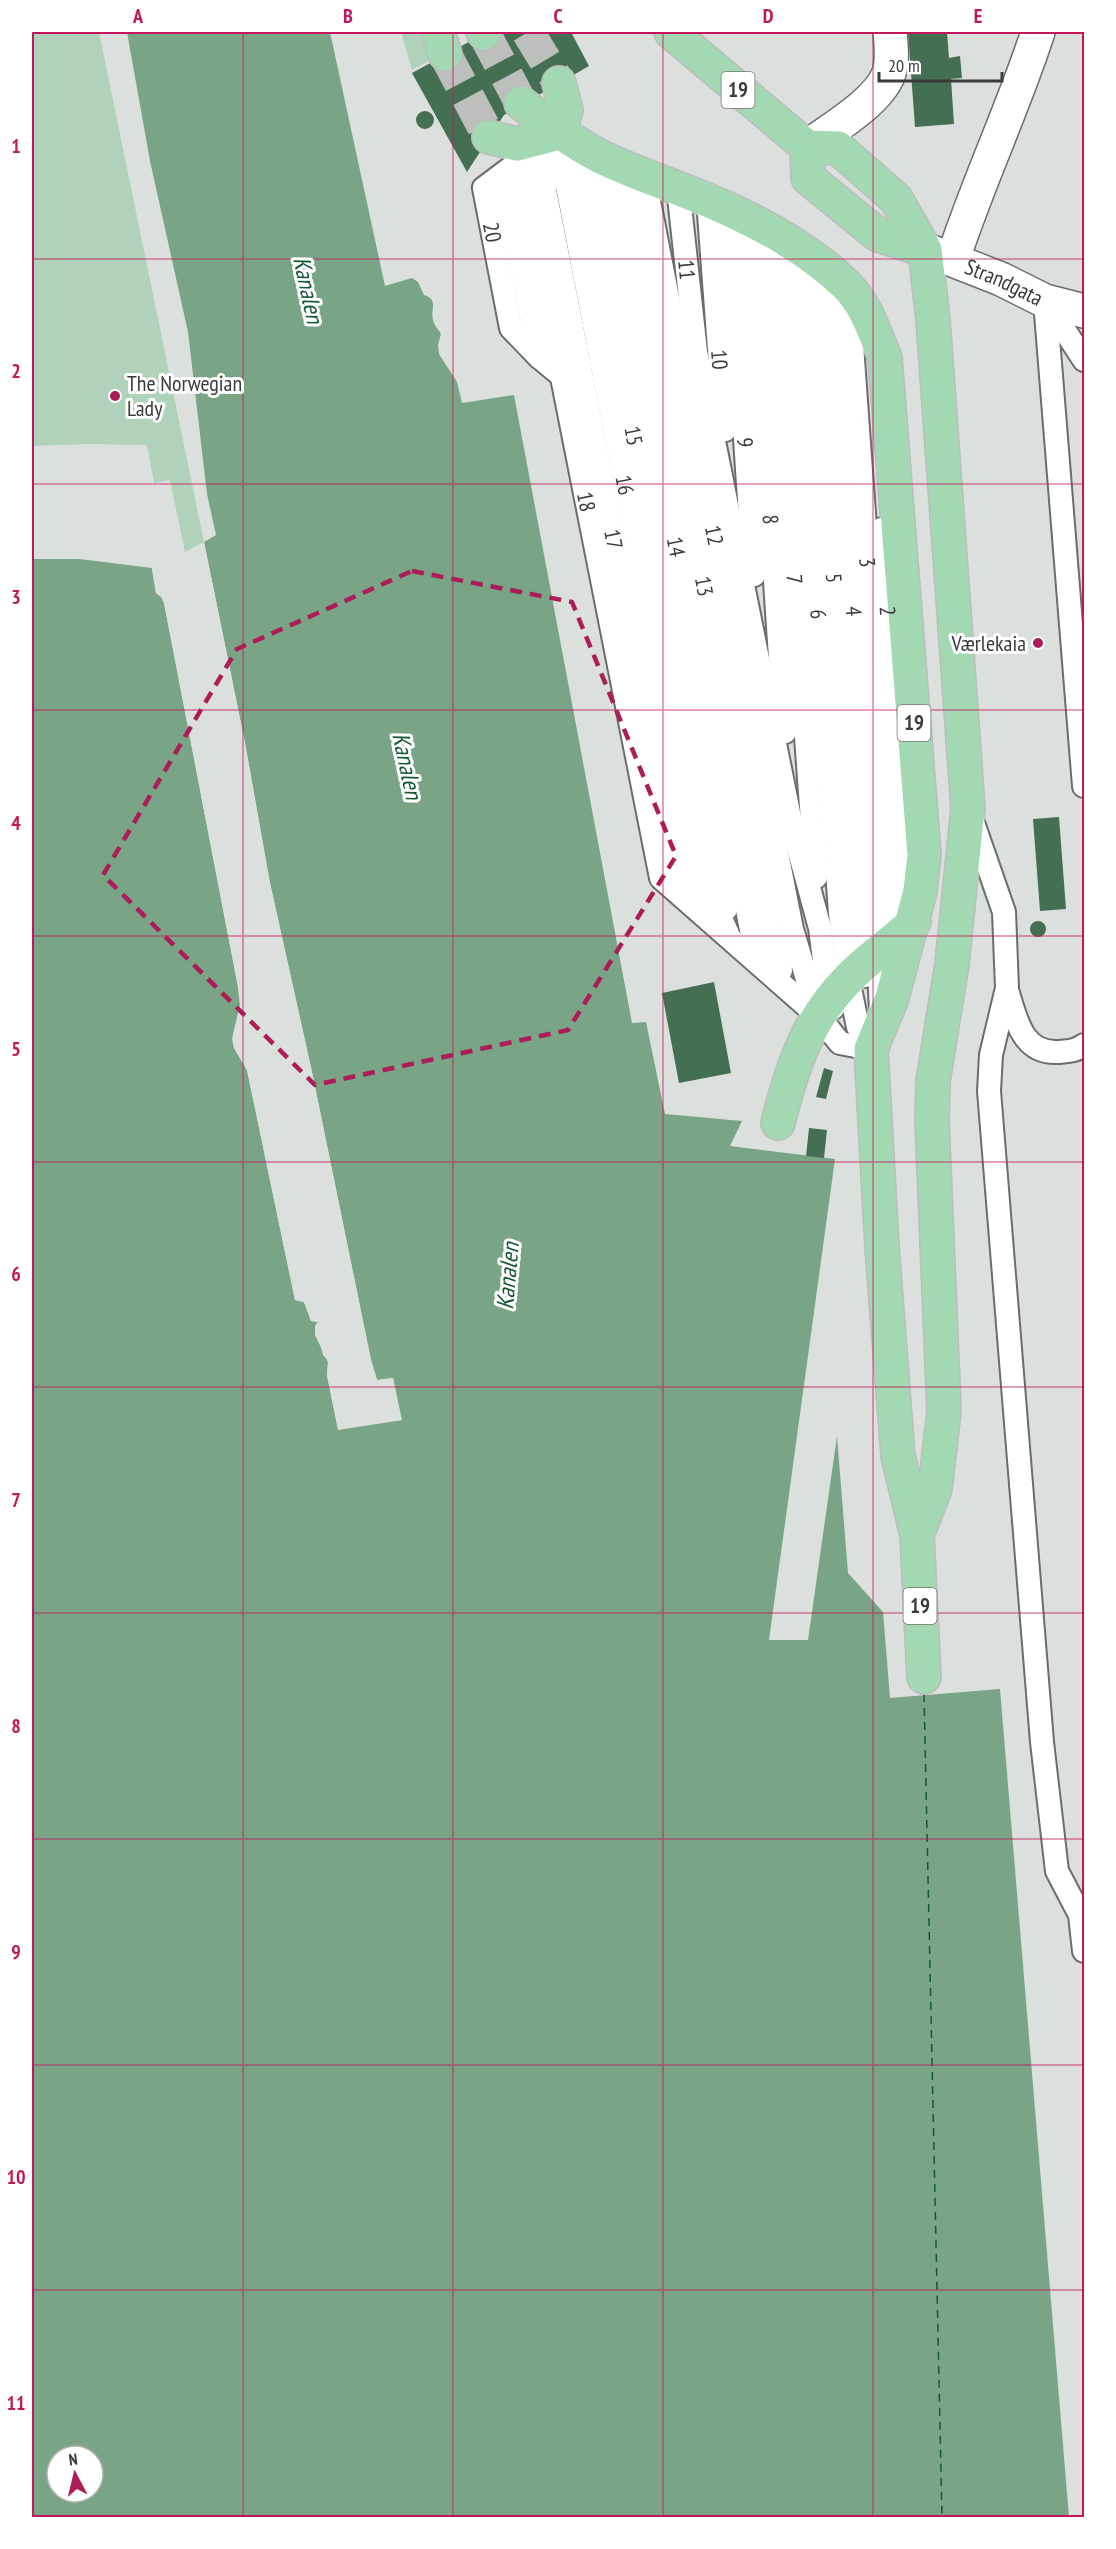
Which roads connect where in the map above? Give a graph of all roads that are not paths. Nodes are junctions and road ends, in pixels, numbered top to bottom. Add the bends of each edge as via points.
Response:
1 (671, 32) edge
2 (890, 32) edge
3 (1038, 32) edge
4 (559, 83) tunnel mouth
5 (521, 103) tunnel mouth
6 (489, 137) dead end
7 (807, 147) junction
8 (601, 155) junction
9 (678, 188) junction
10 (780, 241) junction
11 (939, 255) junction
12 (1045, 301) junction
13 (1084, 312) edge
14 (867, 315) junction
15 (1084, 360) edge
16 (562, 376) junction
17 (731, 517) junction
18 (760, 672) junction
19 (1084, 786) edge
20 (968, 808) junction
21 (790, 818) junction
22 (896, 836) junction
23 (690, 873) junction
24 (960, 877) junction
25 (820, 928) junction
26 (762, 935) junction
27 (863, 968) junction
28 (1006, 988) junction
29 (1084, 1045) edge
30 (871, 1049) junction
31 (777, 1122) dead end
32 (917, 1535) junction
33 (924, 1677) dead end
34 (1084, 1952) edge

1 - 7 highway, 19
2 - 7 street via 890,72 881,88
3 - 11 street via 969,210
4 - 8 highway via 566,110
5 - 8 highway
6 - 8 highway
7 - 11 highway, 19 via 838,148 896,199
7 - 11 highway, Strandgata via 808,178 878,235
8 - 9 highway
8 - 16 lane, 18 via 525,190
8 - 16 lane via 505,186 539,357
8 - 23 lane, 16 via 568,191
8 - 26 lane, 14
8 - 26 lane, 12
9 - 10 highway
9 - 17 lane, 11 via 696,352
10 - 14 highway, 19
10 - 17 lane, 10
10 - 18 lane, 9
10 - 21 lane, 8
10 - 22 lane, 3
10 - 25 lane, 7
10 - 27 lane, 6 via 848,907
10 - 27 lane, 4 via 873,880
11 - 12 street, Strandgata
11 - 20 highway, 19 via 933,320
12 - 13 street, Strandgata
12 - 15 lane
12 - 19 lane
14 - 22 lane, 2
14 - 27 highway, 19 via 885,358 924,855 920,891
16 - 23 lane, 18
17 - 18 lane
18 - 21 lane
20 - 24 highway, 19
20 - 28 lane via 1004,912
21 - 25 lane
22 - 27 lane
23 - 26 lane
23 - 26 lane
24 - 27 highway, 19
24 - 32 highway, 19 via 952,964 933,1081 944,1411 935,1489
25 - 27 lane
26 - 27 lane
26 - 27 lane
27 - 30 lane via 858,1027
27 - 30 lane via 882,1006
27 - 30 highway, 19 via 896,980
27 - 30 lane via 840,1043
27 - 31 highway, 19 via 796,1057
28 - 29 lane via 1022,1037 1050,1052 1077,1050
28 - 34 lane via 991,1055 989,1091 1041,1742 1057,1871 1080,1915
30 - 32 highway, 19 via 898,1456
32 - 33 highway, 19

